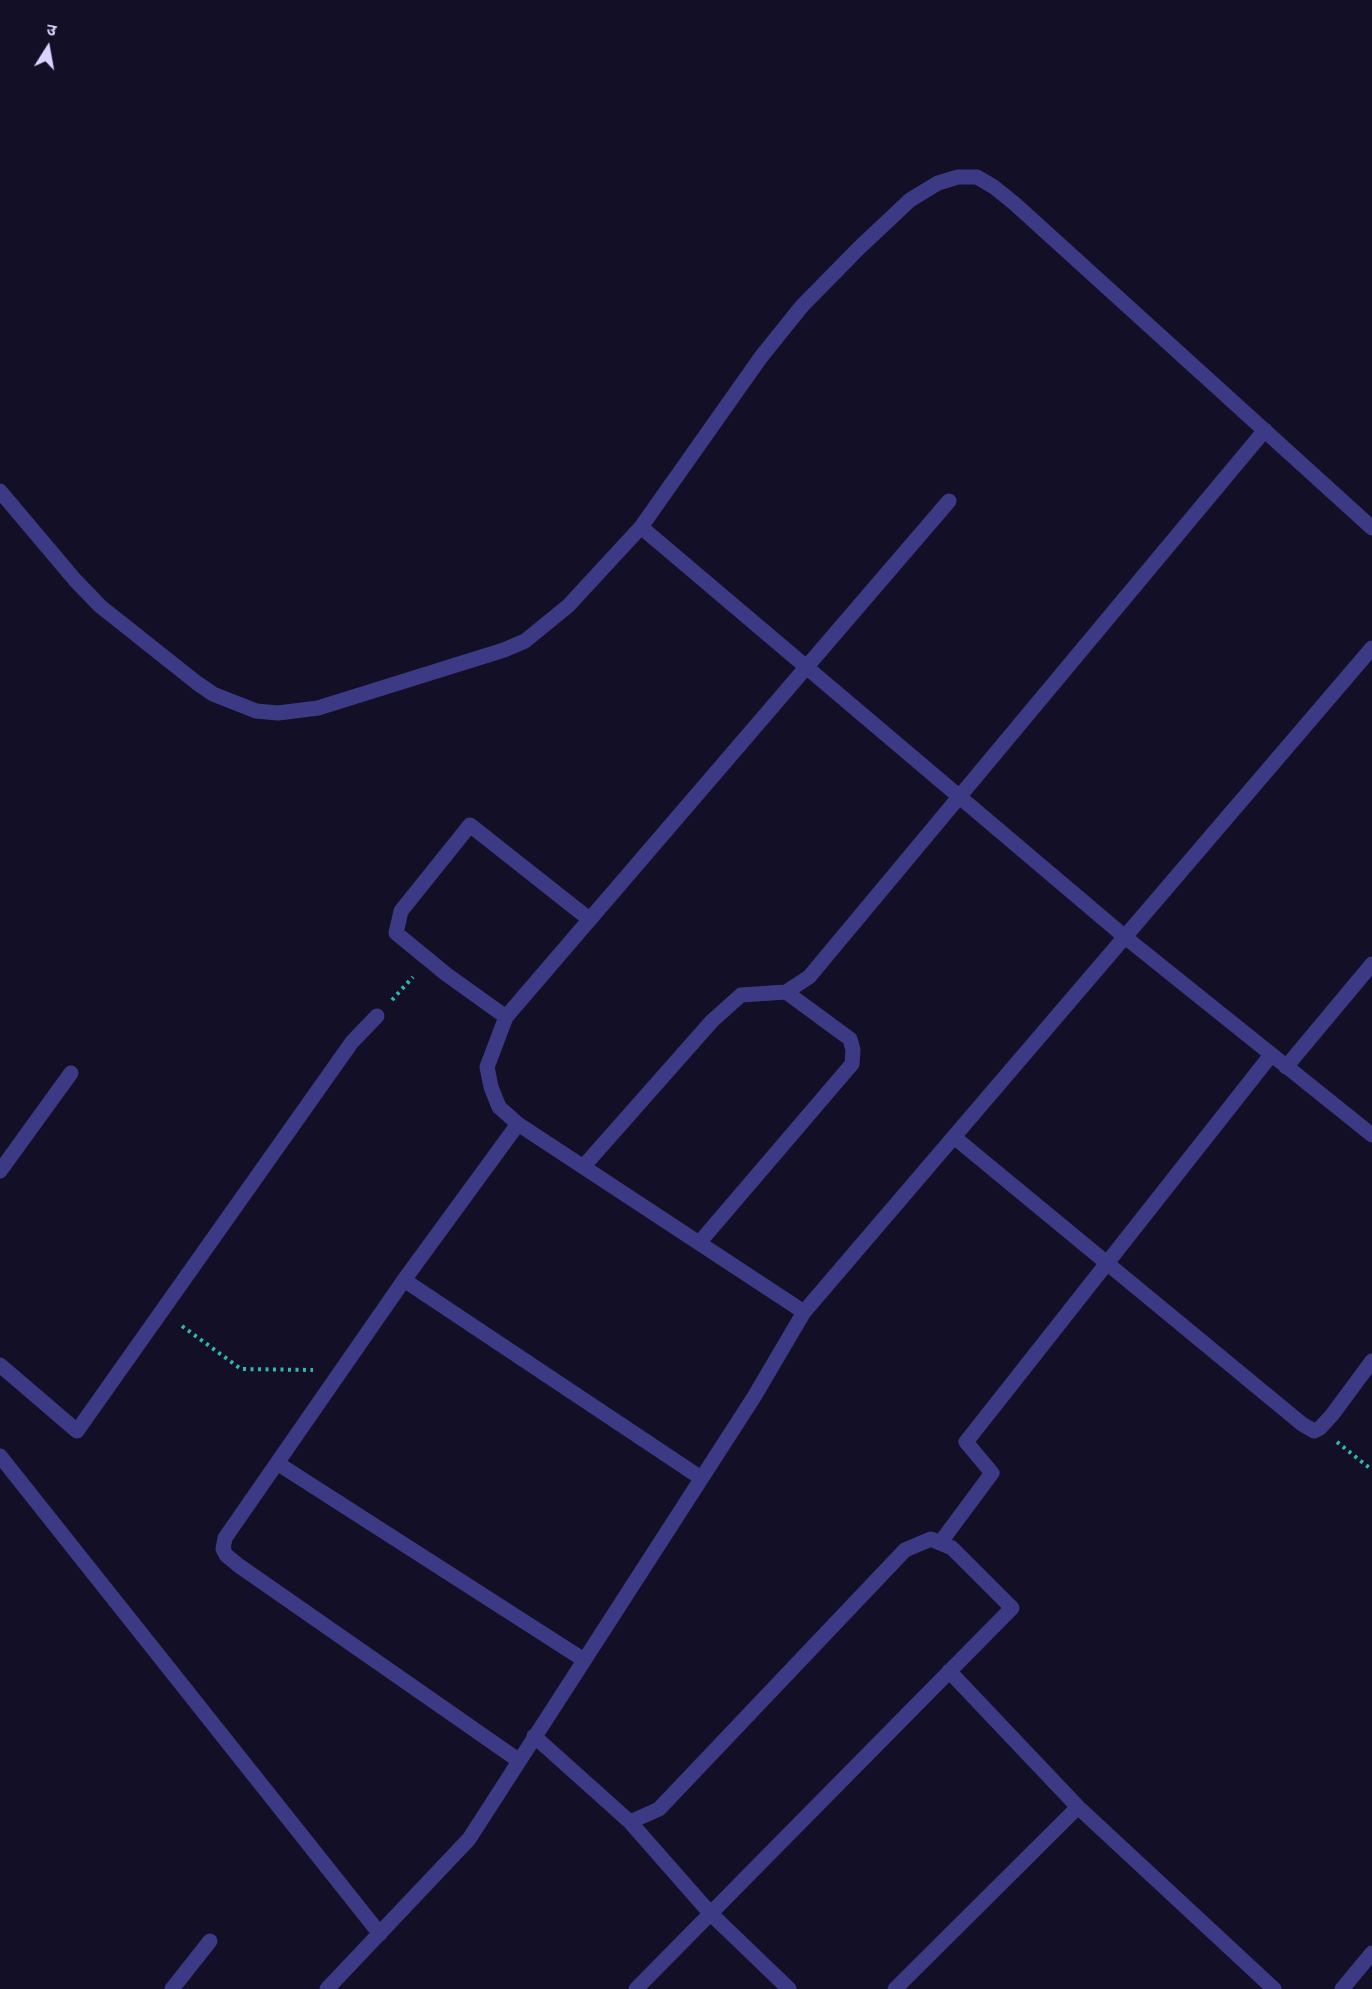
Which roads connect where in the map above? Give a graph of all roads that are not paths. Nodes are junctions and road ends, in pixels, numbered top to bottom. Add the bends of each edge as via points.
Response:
1 (1265, 430) junction
2 (0, 491) edge
3 (949, 501) dead end
4 (641, 527) junction
5 (1372, 528) edge
6 (1372, 648) edge
7 (806, 666) junction
8 (960, 797) junction
9 (589, 919) junction
10 (1125, 937) junction
11 (1372, 964) edge
12 (786, 992) junction
13 (377, 1016) road end
14 (506, 1017) junction
15 (1271, 1055) junction
16 (1286, 1067) junction
17 (71, 1073) dead end
18 (518, 1124) junction
19 (1372, 1135) edge
20 (954, 1137) junction
21 (584, 1167) junction
22 (0, 1171) edge
23 (699, 1243) junction
24 (1107, 1263) junction
25 (404, 1280) junction
26 (804, 1312) junction
27 (1372, 1361) edge
28 (0, 1365) edge
29 (0, 1456) edge
30 (277, 1463) junction
31 (701, 1478) junction
32 (940, 1543) junction
33 (584, 1660) junction
34 (949, 1671) junction
35 (534, 1736) junction
36 (518, 1760) junction
37 (1078, 1807) junction
38 (630, 1822) junction
39 (711, 1913) junction
40 (380, 1934) junction
41 (210, 1941) dead end
42 (1372, 1953) edge
43 (172, 1989) edge
44 (327, 1989) edge
45 (636, 1989) edge
46 (789, 1989) edge
47 (895, 1989) edge
48 (1274, 1989) edge
49 (1342, 1989) edge

1 - 4 street via 994,187 977,177 958,177 938,183 910,200 802,306 761,357
1 - 5 street
1 - 8 street
2 - 4 street via 99,606 130,631 213,694 256,711 278,713 318,708 525,641 568,606
3 - 7 street
4 - 7 street
6 - 10 street
7 - 8 street
7 - 9 street
8 - 10 street
8 - 12 street via 809,977
9 - 14 street
9 - 14 street via 470,825 401,911 396,933
10 - 15 street
10 - 20 street
11 - 16 street
12 - 21 street via 741,995 712,1021
12 - 23 street via 850,1039 852,1064
13 - 28 street via 352,1042 77,1431
14 - 18 street via 487,1067 499,1107
15 - 16 street
15 - 24 street
16 - 19 street
17 - 22 street
18 - 21 street
18 - 25 street
20 - 24 street
20 - 26 street
21 - 23 street
23 - 26 street
24 - 27 street via 1314,1431
24 - 32 street via 966,1442 992,1473
25 - 30 street
25 - 31 street
26 - 31 street
29 - 40 street
30 - 33 street
30 - 36 street via 225,1538 226,1555
31 - 33 street
32 - 34 street via 952,1548 1012,1608
32 - 38 street via 931,1539 905,1550 659,1809
33 - 35 street
34 - 37 street
34 - 39 street
35 - 36 street
35 - 38 street
36 - 40 street via 469,1839
37 - 47 street
37 - 48 street
38 - 39 street
39 - 45 street
39 - 46 street
40 - 44 street
41 - 43 street
42 - 49 street

